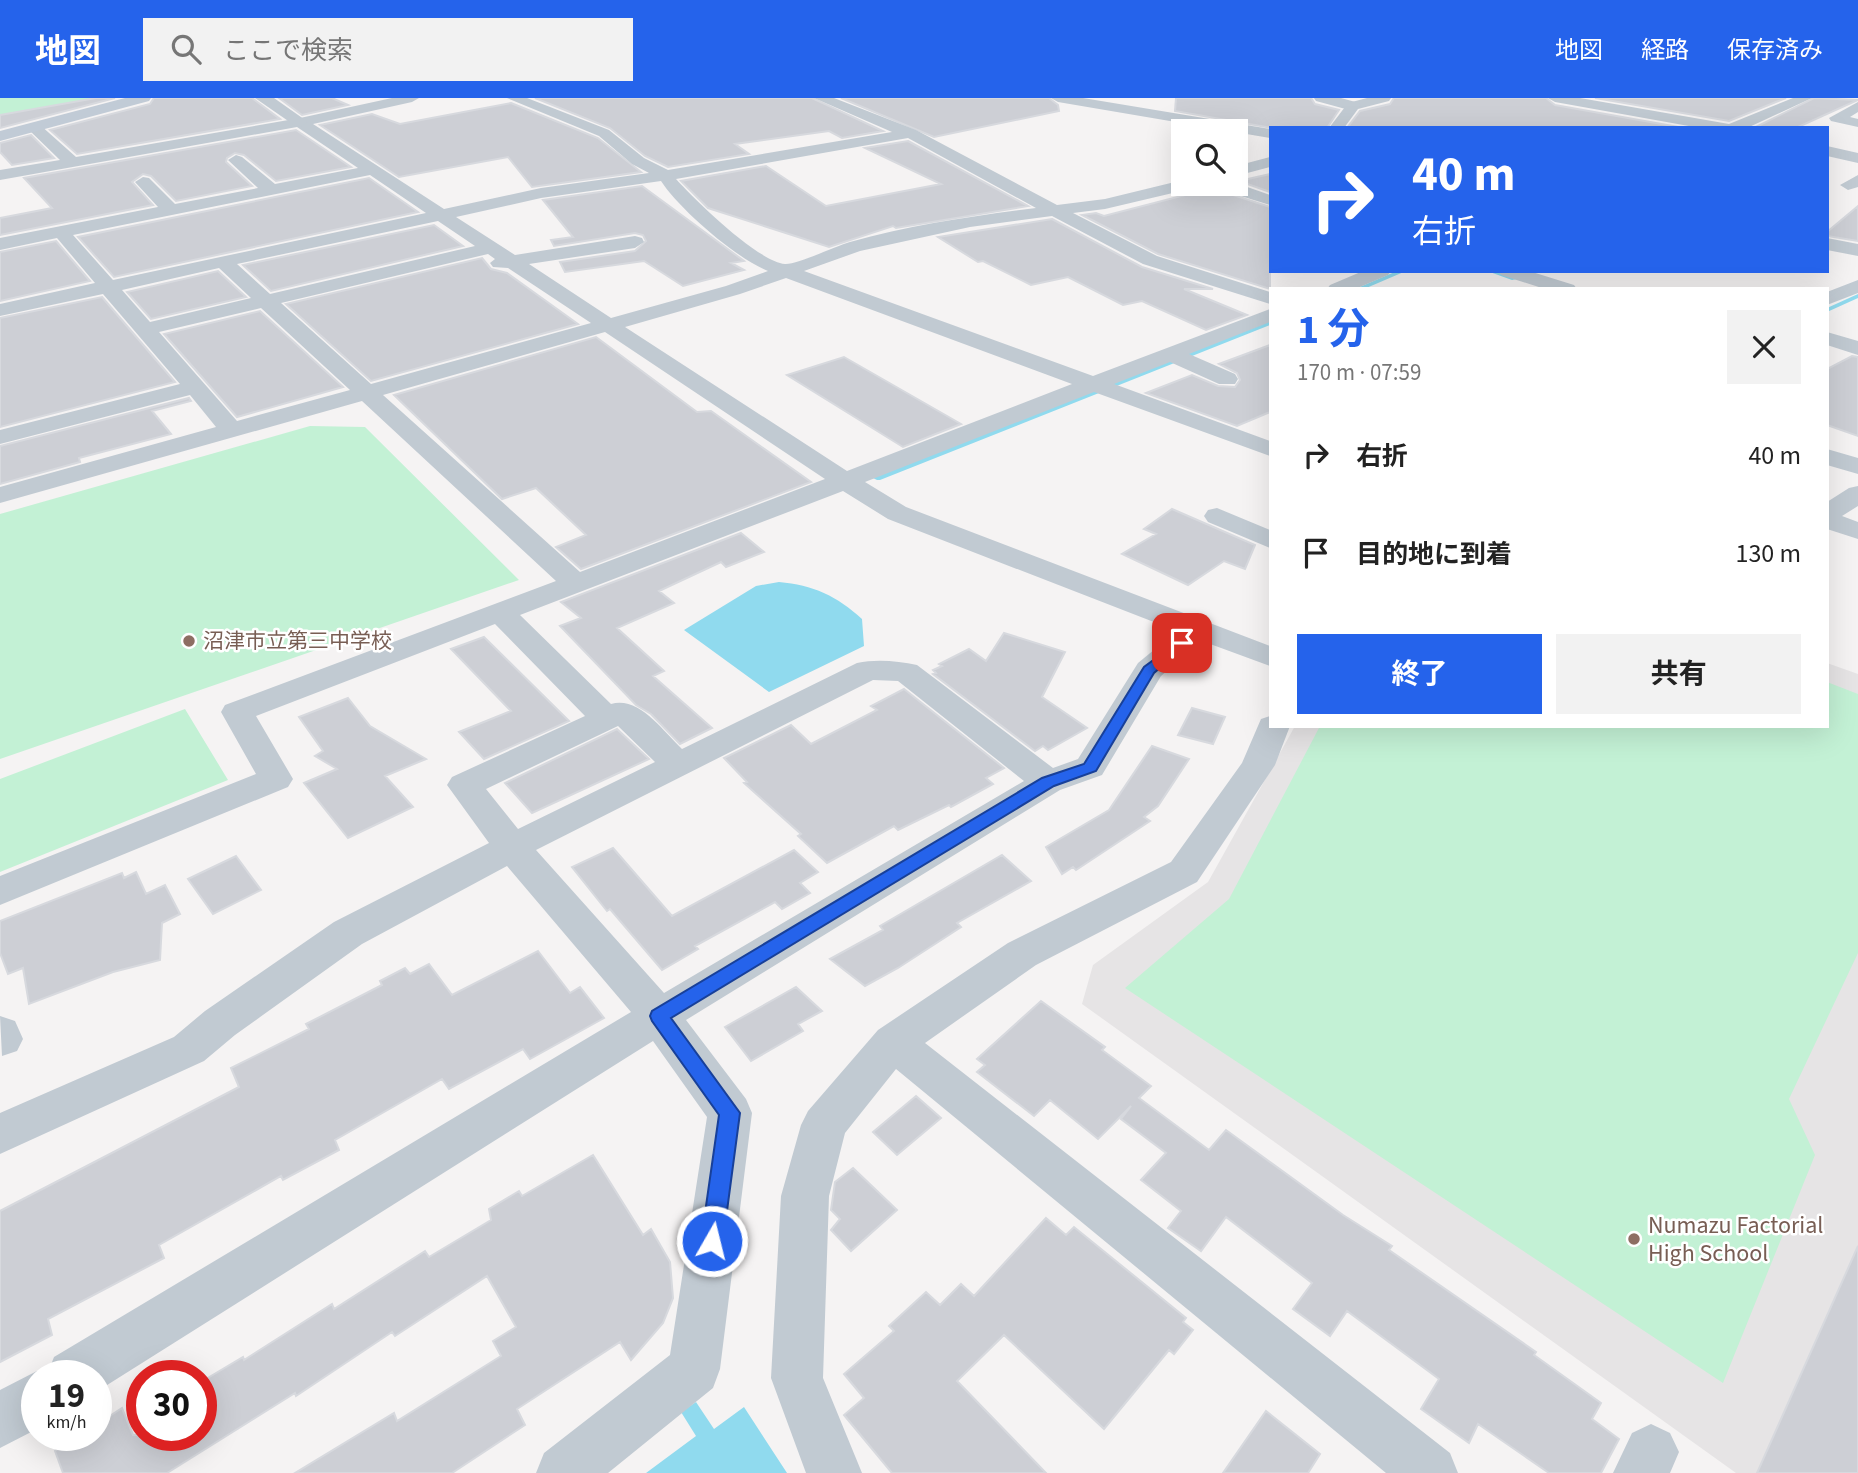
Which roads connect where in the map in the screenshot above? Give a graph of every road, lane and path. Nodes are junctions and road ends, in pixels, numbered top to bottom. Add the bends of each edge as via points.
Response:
1 (143, 98) edge
2 (263, 98) edge
3 (412, 98) edge
4 (514, 98) edge
5 (821, 98) edge
6 (1058, 98) edge
7 (1322, 98) edge
8 (1384, 98) edge
9 (1555, 98) edge
10 (1618, 98) edge
11 (1805, 98) edge
12 (1353, 106) junction
13 (1602, 106) junction
14 (1858, 106) edge
15 (1652, 115) junction
16 (300, 122) junction
17 (1858, 123) edge
18 (1338, 126) edge
19 (1625, 126) edge
20 (1715, 126) edge
21 (1738, 126) edge
22 (34, 127) junction
23 (911, 133) junction
24 (1269, 134) edge
25 (0, 136) edge
26 (1829, 151) edge
27 (1858, 158) edge
28 (236, 160) dead end
29 (72, 162) junction
30 (1269, 162) edge
31 (1248, 168) edge
32 (372, 170) junction
33 (0, 175) edge
34 (665, 175) junction
35 (144, 182) dead end
36 (1171, 188) edge
37 (271, 190) junction
38 (1248, 193) edge
39 (1269, 200) edge
40 (171, 210) junction
41 (1060, 212) junction
42 (438, 213) junction
43 (61, 232) junction
44 (635, 243) dead end
45 (0, 244) edge
46 (1829, 244) edge
47 (490, 248) junction
48 (1858, 250) edge
49 (222, 261) junction
50 (510, 261) junction
51 (782, 272) junction
52 (1376, 273) edge
53 (1515, 273) edge
54 (445, 276) dead end
55 (109, 286) junction
56 (1858, 286) edge
57 (1342, 287) edge
58 (1560, 287) edge
59 (1829, 298) edge
60 (1269, 299) edge
61 (267, 300) junction
62 (0, 310) edge
63 (1269, 315) edge
64 (606, 325) junction
65 (146, 329) junction
66 (1829, 339) edge
67 (1858, 348) edge
68 (1180, 358) junction
69 (1227, 379) dead end
70 (1090, 384) junction
71 (194, 387) junction
72 (365, 392) junction
73 (232, 430) junction
74 (0, 438) edge
75 (1269, 449) edge
76 (1829, 458) edge
77 (1858, 466) edge
78 (845, 481) junction
79 (1858, 494) edge
80 (0, 495) edge
81 (1217, 516) dead end
82 (1829, 516) edge
83 (1829, 518) edge
84 (1858, 531) edge
85 (1269, 540) edge
86 (575, 583) junction
87 (500, 612) junction
88 (1198, 629) junction
89 (1269, 657) edge
90 (606, 718) junction
91 (1272, 728) edge
92 (678, 764) junction
93 (1048, 782) junction
94 (512, 846) junction
95 (0, 891) edge
96 (659, 1016) junction
97 (892, 1042) junction
98 (0, 1134) edge
99 (100, 1360) edge
100 (21, 1408) edge
101 (0, 1421) edge
102 (564, 1473) edge
103 (834, 1473) edge
104 (1430, 1473) edge

1 - 22 main road
2 - 16 street
3 - 16 street
4 - 34 street via 599,130 638,161
5 - 23 street
6 - 24 street
7 - 12 street
8 - 12 street
9 - 13 street
10 - 13 street
11 - 21 street
12 - 18 street
13 - 15 street
14 - 17 street via 1836,118
15 - 19 street
15 - 20 street
16 - 29 street
16 - 32 street
22 - 25 main road
22 - 29 street
23 - 34 street
23 - 41 street
26 - 27 street
28 - 37 street
29 - 33 street
30 - 31 street
32 - 37 street
32 - 42 street
34 - 42 street
34 - 51 street via 711,223 756,260
35 - 40 street
36 - 41 street
37 - 40 street
38 - 39 street
40 - 43 street
41 - 51 street via 893,236
41 - 60 street via 1150,260
42 - 47 street
42 - 49 street
43 - 45 street
43 - 55 street
44 - 50 street
46 - 48 street
47 - 50 street
47 - 61 street
49 - 55 street
49 - 61 street
50 - 54 street
50 - 64 street
51 - 64 street
51 - 70 street
52 - 57 street
53 - 58 street
55 - 62 street
55 - 65 street
56 - 59 street
61 - 65 street
61 - 72 street
63 - 68 street
64 - 72 street
64 - 78 street
65 - 71 street
66 - 67 street
68 - 69 street
68 - 70 street
70 - 75 street
70 - 78 street
71 - 73 street
71 - 74 street
72 - 73 street
72 - 86 street
73 - 80 street
76 - 77 street
78 - 86 street
78 - 88 street via 897,513
79 - 82 street
81 - 85 street
83 - 84 street
86 - 87 street
87 - 90 street
87 - 95 street via 237,712 276,779
88 - 89 street
88 - 93 street via 1149,670 1090,767
90 - 92 street via 622,711
90 - 94 street via 464,785
91 - 97 street via 1258,765 1184,872 1021,954
92 - 93 street via 867,670 906,672
92 - 94 street
93 - 96 street
94 - 96 street
94 - 98 street via 348,933 189,1049
96 - 99 street
96 - 102 street via 730,1113 694,1369
97 - 103 street via 824,1125 805,1196 797,1378
97 - 104 street
100 - 101 street

